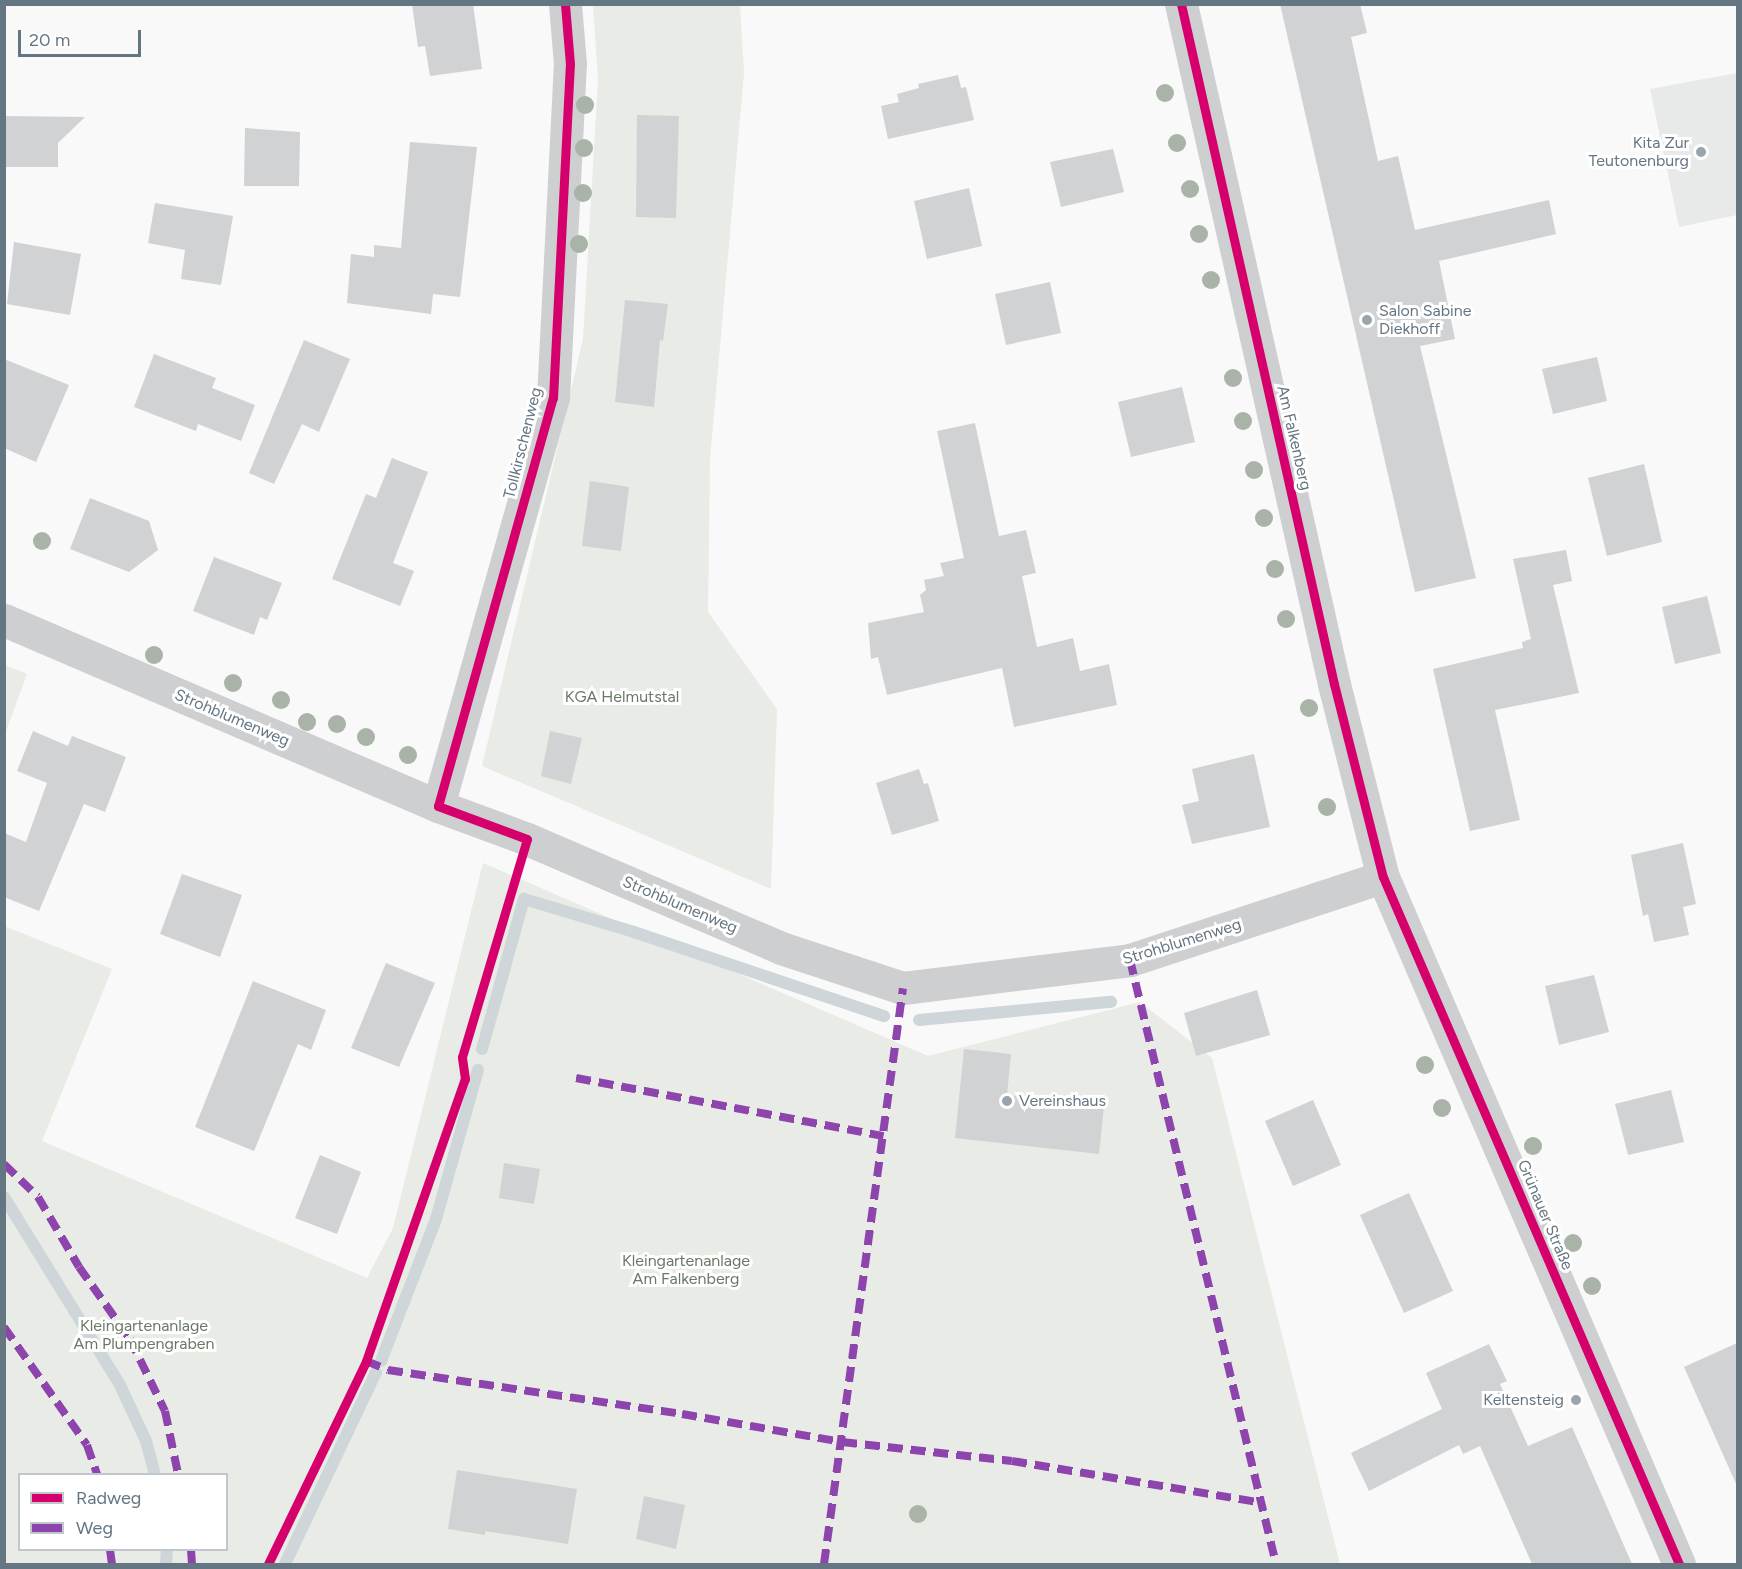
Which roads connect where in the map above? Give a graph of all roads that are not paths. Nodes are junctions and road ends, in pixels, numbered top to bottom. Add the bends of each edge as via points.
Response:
1 (565, 4) edge
2 (1181, 4) edge
3 (4, 620) edge
4 (438, 806) junction
5 (1383, 877) junction
6 (1679, 1564) edge

1 - 4 street, Tollkirschenweg via 570,64 553,398
2 - 5 street, Am Falkenberg via 1334,684
3 - 4 street, Strohblumenweg
4 - 5 street, Strohblumenweg via 527,839 781,948 903,988 1130,960
5 - 6 street, Grünauer Straße

